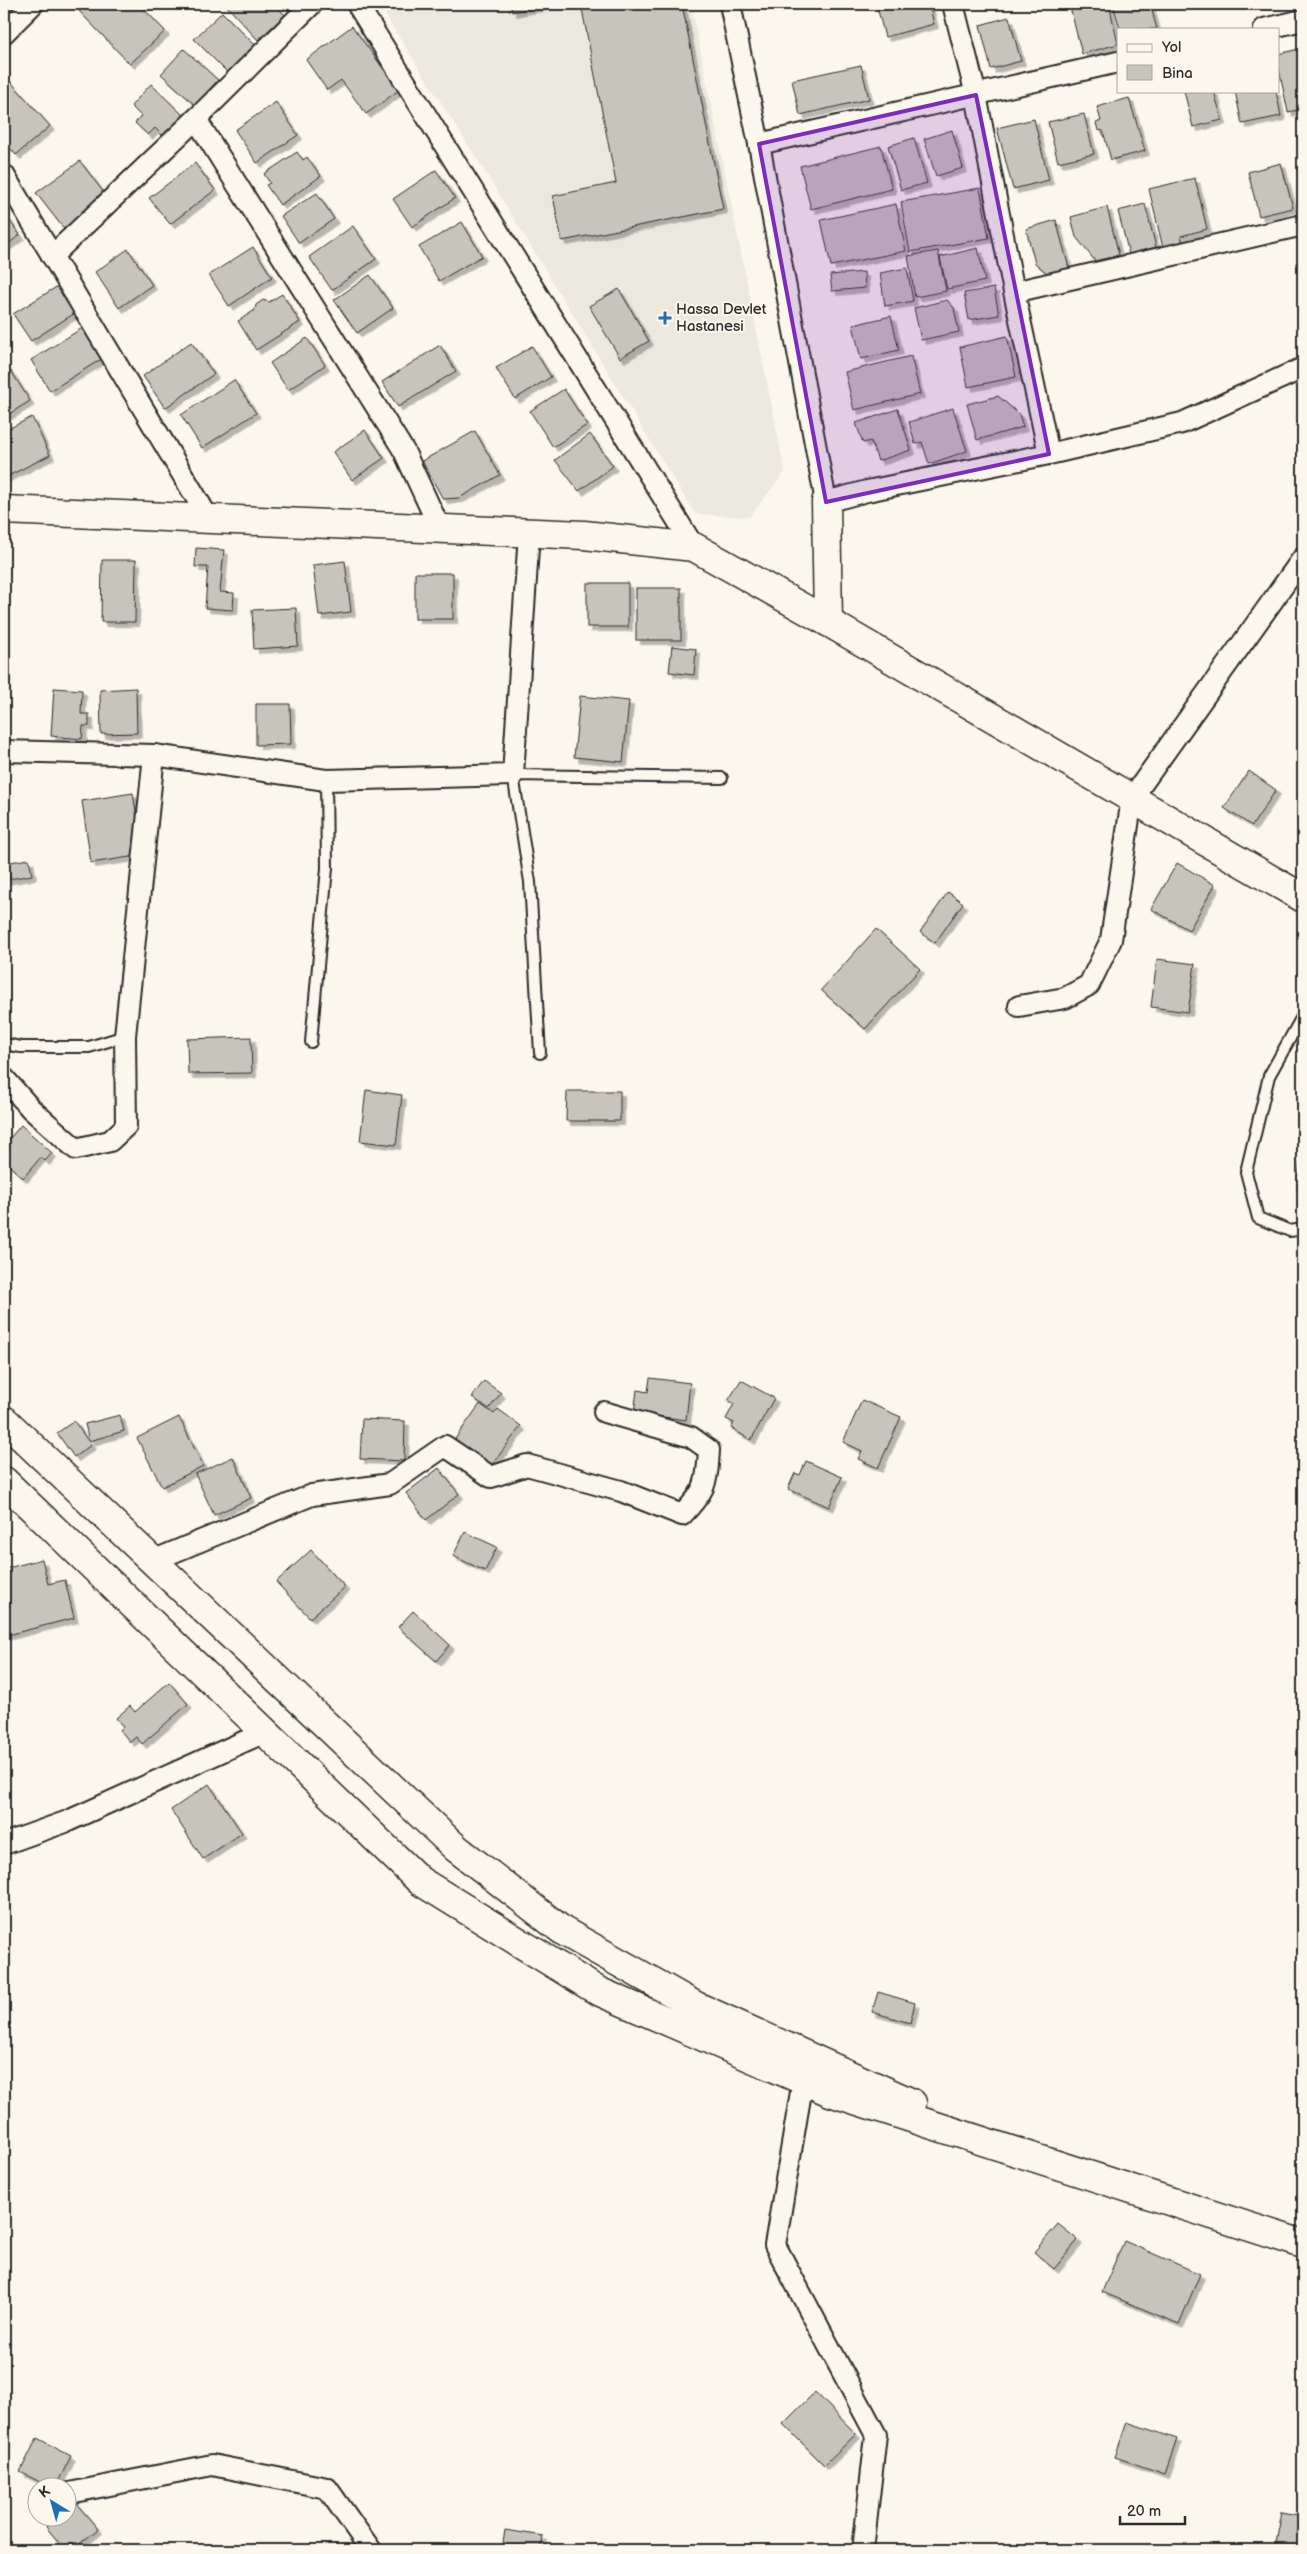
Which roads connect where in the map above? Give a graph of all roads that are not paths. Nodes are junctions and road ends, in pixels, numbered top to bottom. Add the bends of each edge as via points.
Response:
1 (33, 4) edge
2 (312, 4) edge
3 (357, 4) edge
4 (730, 4) edge
5 (953, 4) edge
6 (1303, 20) edge
7 (1268, 28) edge
8 (4, 33) edge
9 (1117, 62) edge
10 (976, 94) junction
11 (196, 119) junction
12 (760, 144) junction
13 (4, 175) edge
14 (1303, 225) edge
15 (52, 256) junction
16 (1014, 292) junction
17 (1303, 368) edge
18 (1049, 454) junction
19 (826, 502) junction
20 (4, 510) edge
21 (209, 519) junction
22 (440, 529) junction
23 (529, 533) junction
24 (694, 547) junction
25 (1303, 558) edge
26 (828, 622) junction
27 (4, 751) edge
28 (154, 755) junction
29 (513, 775) junction
30 (722, 778) dead end
31 (326, 780) junction
32 (1132, 798) junction
33 (1303, 898) edge
34 (1019, 1006) dead end
35 (1303, 1015) edge
36 (125, 1036) junction
37 (311, 1042) dead end
38 (4, 1044) edge
39 (540, 1053) dead end
40 (4, 1078) edge
41 (1303, 1229) edge
42 (604, 1412) dead end
43 (4, 1420) edge
44 (4, 1481) edge
45 (152, 1561) junction
46 (265, 1732) junction
47 (4, 1844) edge
48 (803, 2080) junction
49 (1034, 2158) junction
50 (1303, 2244) edge
51 (78, 2491) edge
52 (371, 2550) edge
53 (863, 2550) edge

1 - 8 street
2 - 11 street
3 - 24 street
4 - 12 street
5 - 10 street
6 - 7 street
9 - 10 street
10 - 12 street
10 - 16 street
11 - 15 street
11 - 22 street via 404,451
12 - 19 street
13 - 15 street
14 - 16 street
15 - 21 street
16 - 18 street
17 - 18 street via 1182,423
18 - 19 street
19 - 26 main road
20 - 21 main road
21 - 22 main road
22 - 23 main road
23 - 24 main road via 584,535
23 - 29 street
24 - 26 main road
25 - 32 street
26 - 32 main road
27 - 28 street
28 - 31 street
28 - 36 street
29 - 30 lane
29 - 31 street
29 - 39 lane via 530,882
31 - 37 lane via 327,868
32 - 33 main road
32 - 34 street via 1112,940 1089,985 1066,998
35 - 41 lane via 1269,1076 1246,1172 1258,1218 1290,1231
36 - 38 lane via 89,1047
36 - 40 street via 126,1126 110,1141 76,1149
42 - 45 street via 691,1437 709,1450 707,1482 695,1502 682,1515 621,1491 528,1465 491,1477 446,1446 390,1484 312,1495
43 - 45 main road
44 - 46 main road
45 - 49 main road via 456,1848 563,1931 696,2006
46 - 47 street via 68,1821
46 - 48 main road via 420,1881 598,1991
48 - 49 main road via 830,2092
48 - 53 street via 775,2245 876,2435
49 - 50 main road
51 - 52 street via 212,2465 327,2488

